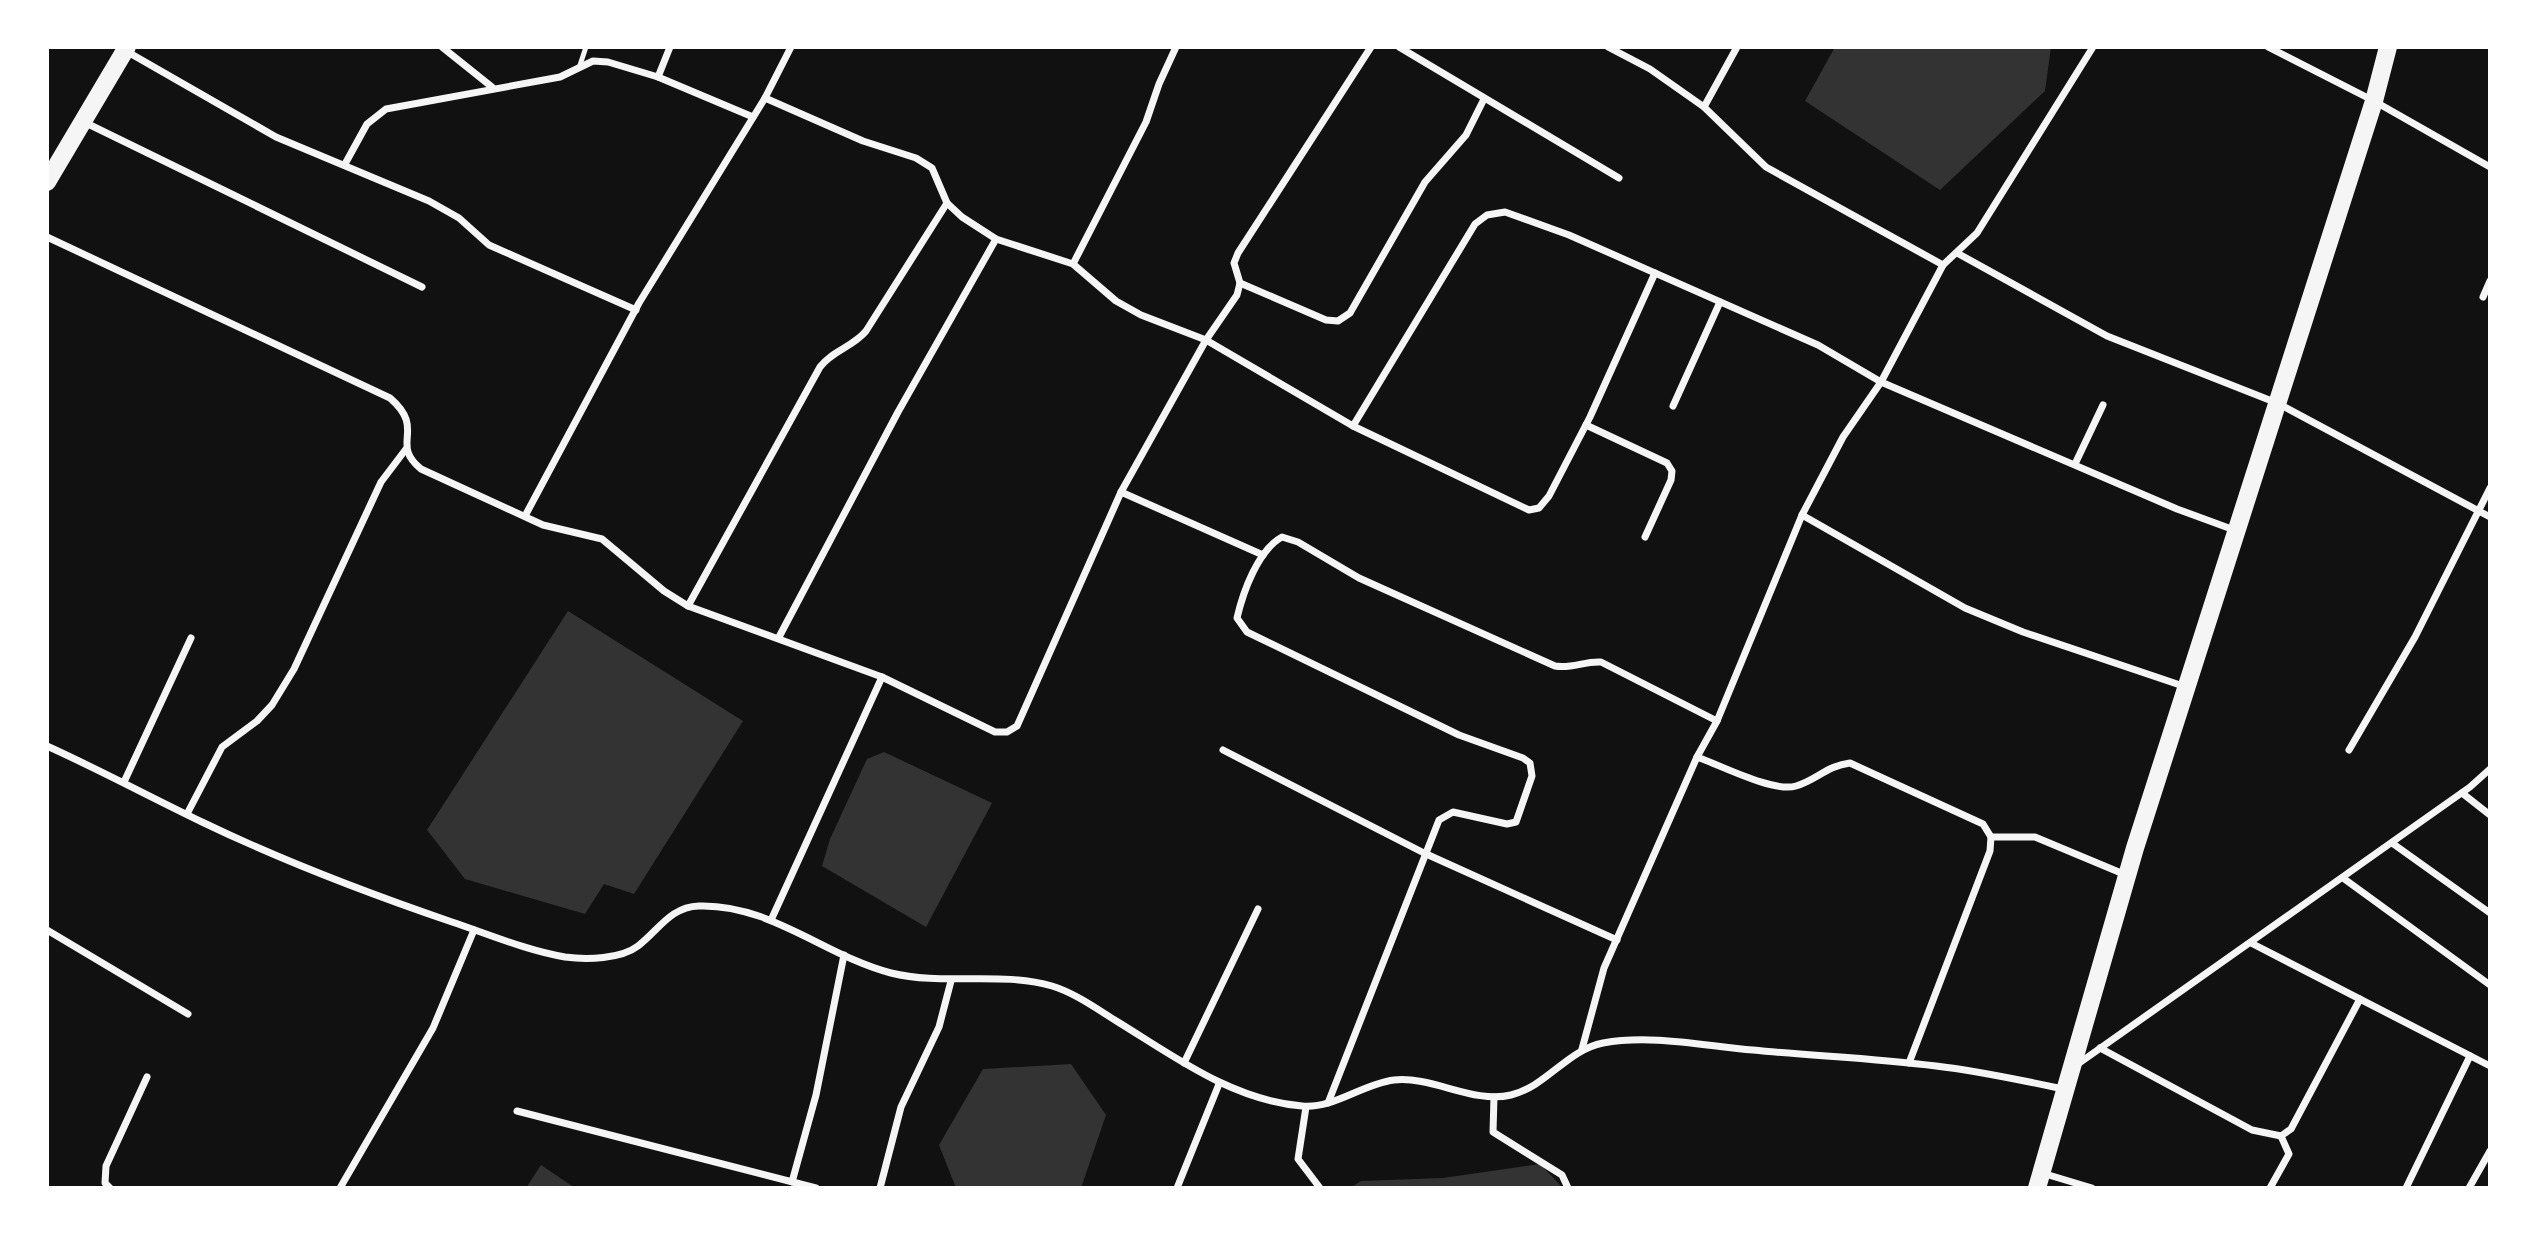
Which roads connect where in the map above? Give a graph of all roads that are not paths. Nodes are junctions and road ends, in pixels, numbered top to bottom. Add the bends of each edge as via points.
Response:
1 (442, 47) edge
2 (586, 47) edge
3 (670, 47) edge
4 (791, 47) edge
5 (1176, 47) edge
6 (1371, 47) edge
7 (1399, 47) edge
8 (1608, 47) edge
9 (1737, 47) edge
10 (2093, 47) edge
11 (2268, 47) edge
12 (2388, 47) edge
13 (126, 49) edge
14 (580, 65) junction
15 (658, 77) junction
16 (492, 87) junction
17 (765, 98) junction
18 (1484, 99) junction
19 (2374, 101) junction
20 (1704, 107) junction
21 (753, 117) junction
22 (83, 121) junction
23 (345, 164) junction
24 (2490, 167) edge
25 (1619, 178) dead end
26 (47, 182) edge
27 (947, 203) junction
28 (47, 237) edge
29 (996, 239) junction
30 (1957, 253) junction
31 (1073, 264) junction
32 (1943, 265) junction
33 (1655, 273) junction
34 (2490, 281) edge
35 (1240, 283) junction
36 (422, 287) dead end
37 (2483, 297) dead end
38 (1720, 302) junction
39 (636, 310) junction
40 (1206, 341) junction
41 (1881, 382) junction
42 (2277, 403) junction
43 (2103, 405) dead end
44 (1673, 406) dead end
45 (1586, 425) junction
46 (1353, 426) junction
47 (406, 449) junction
48 (2075, 464) junction
49 (2490, 488) edge
50 (1121, 492) junction
51 (2477, 511) junction
52 (1802, 515) junction
53 (525, 516) junction
54 (2490, 517) edge
55 (2238, 531) junction
56 (1645, 537) dead end
57 (1263, 555) junction
58 (688, 606) junction
59 (779, 637) junction
60 (191, 638) dead end
61 (882, 677) junction
62 (2188, 688) junction
63 (1717, 720) junction
64 (47, 746) edge
65 (1223, 750) dead end
66 (2349, 750) dead end
67 (1697, 757) junction
68 (2490, 769) edge
69 (124, 782) junction
70 (2462, 793) junction
71 (187, 814) junction
72 (2490, 815) edge
73 (1991, 837) junction
74 (2392, 843) junction
75 (1423, 853) junction
76 (2127, 876) junction
77 (2343, 878) junction
78 (1258, 909) dead end
79 (2490, 913) edge
80 (772, 918) junction
81 (47, 930) edge
82 (474, 930) junction
83 (1617, 940) junction
84 (2251, 943) junction
85 (844, 955) junction
86 (951, 981) junction
87 (2490, 985) edge
88 (2360, 999) junction
89 (188, 1014) dead end
90 (2100, 1048) junction
91 (1582, 1049) junction
92 (2470, 1056) junction
93 (1184, 1063) junction
94 (1909, 1063) junction
95 (2490, 1066) edge
96 (2071, 1068) junction
97 (147, 1077) dead end
98 (1219, 1084) junction
99 (2066, 1089) junction
100 (1494, 1097) junction
101 (1328, 1104) junction
102 (1306, 1107) junction
103 (517, 1111) dead end
104 (2281, 1136) junction
105 (2490, 1151) edge
106 (2040, 1180) edge
107 (792, 1182) junction
108 (1180, 1187) edge
109 (110, 1188) edge
110 (340, 1188) edge
111 (816, 1188) edge
112 (880, 1188) edge
113 (1320, 1188) edge
114 (1568, 1188) edge
115 (2092, 1188) edge
116 (2270, 1188) edge
117 (2406, 1188) edge
118 (2469, 1188) edge

1 - 16 street
2 - 14 lane
3 - 15 street
4 - 17 street
5 - 31 street via 1146,122
6 - 35 street via 1238,253 1234,263
7 - 18 street
8 - 20 street via 1650,69
9 - 20 street
10 - 30 street via 1976,233
11 - 19 street
12 - 19 main road
13 - 22 main road
13 - 23 street via 276,137
14 - 15 street via 608,62
14 - 16 street via 560,77
15 - 21 street
16 - 23 street via 386,109 375,115
17 - 21 street
17 - 27 street via 932,167
18 - 25 street
18 - 35 street via 1466,135 1425,182 1350,313 1338,321 1326,320
19 - 24 street
19 - 42 main road
20 - 32 street via 1766,167
21 - 39 street
22 - 26 main road
22 - 36 street
23 - 39 street via 429,201 465,223 489,245
27 - 29 street
27 - 58 street via 866,331 820,367
28 - 47 street via 390,398 403,409 410,426
29 - 31 street
29 - 59 street
30 - 32 street
30 - 42 street via 2107,336
31 - 40 street via 1116,301
32 - 41 street
33 - 38 street
33 - 45 street
33 - 46 street via 1505,212 1487,215 1475,224
34 - 37 street
35 - 40 street
38 - 41 street via 1818,345
38 - 44 street
39 - 53 street
40 - 46 street
40 - 50 street
41 - 48 street
41 - 52 street via 1843,437
42 - 51 street
42 - 55 main road
43 - 48 street
45 - 46 street via 1549,496 1539,508 1529,510
45 - 56 street via 1667,463 1672,471
47 - 53 street via 409,460 421,469
47 - 71 street via 382,482 272,705 222,747
48 - 55 street
49 - 51 street
50 - 57 street
50 - 61 street via 1017,726 995,732
51 - 54 street
51 - 66 street via 2415,637
52 - 62 street via 1965,608
52 - 63 street
53 - 58 street via 543,525 601,538
55 - 62 main road
57 - 63 street via 1282,537 1298,542 1359,578 1555,666 1601,662
57 - 75 street via 1237,618 1247,632 1459,735 1530,763 1532,776 1516,822 1444,814
58 - 59 street
59 - 61 street
60 - 69 street
61 - 80 street
62 - 76 main road
63 - 67 street
64 - 69 street
65 - 75 street
67 - 73 street via 1792,788 1831,765 1850,763 1983,824
67 - 83 street
68 - 70 street
69 - 71 street
70 - 72 street
70 - 74 street
71 - 82 street via 323,876
73 - 76 street via 2035,837
73 - 94 street via 1990,851
74 - 77 street
74 - 79 street
75 - 83 street
75 - 101 street via 1376,988
76 - 96 main road
77 - 84 street
77 - 87 street
78 - 93 street
80 - 82 street via 691,906 660,923 635,949 600,958 564,957
80 - 85 street
81 - 89 street
82 - 110 street via 433,1028
83 - 91 street via 1604,968
84 - 88 street
84 - 90 street
85 - 86 street via 894,974
85 - 107 street via 816,1095
86 - 93 street via 1021,981 1057,987
86 - 112 street via 939,1027 901,1107
88 - 92 street
88 - 104 street via 2291,1129
90 - 96 street
90 - 104 street via 2252,1130
91 - 94 street via 1618,1041 1667,1041
91 - 100 street via 1532,1087
92 - 95 street
92 - 117 street
93 - 98 street
94 - 99 street
96 - 99 main road
97 - 109 street via 106,1166 105,1183
98 - 102 street via 1262,1099
98 - 108 street
99 - 106 main road
100 - 101 street via 1419,1080 1391,1080
100 - 114 street via 1493,1132 1562,1175
101 - 102 street
102 - 113 street via 1298,1159
103 - 107 street
104 - 116 street via 2289,1154
105 - 118 street
106 - 115 street
107 - 111 street

